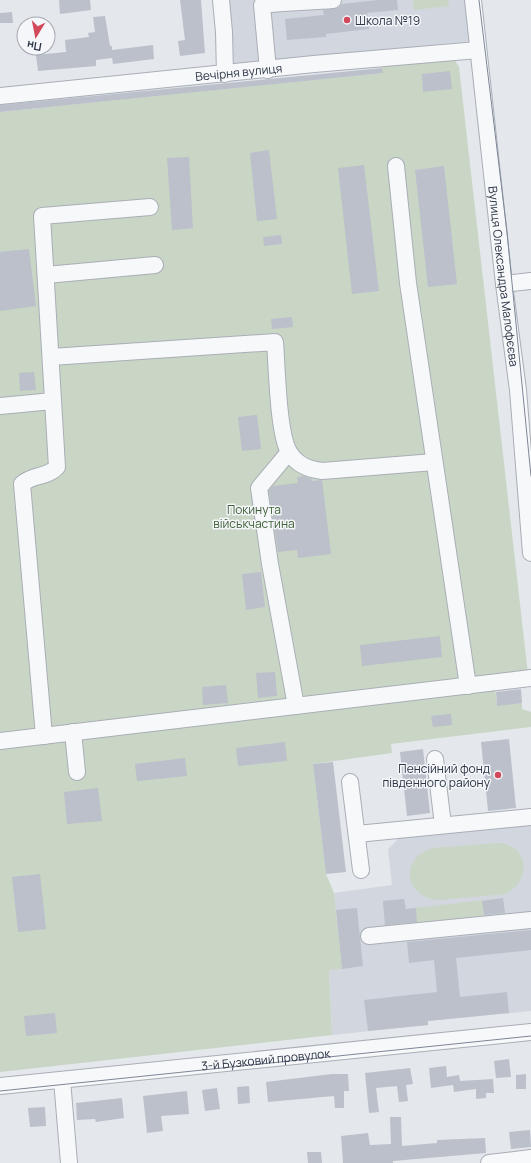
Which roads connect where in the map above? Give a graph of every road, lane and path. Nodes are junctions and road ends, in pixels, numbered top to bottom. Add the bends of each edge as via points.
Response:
1 (221, 0) edge
2 (334, 0) edge
3 (473, 0) edge
4 (478, 50) junction
5 (268, 70) junction
6 (225, 74) junction
7 (0, 96) edge
8 (396, 166) dead end
9 (150, 207) dead end
10 (155, 265) dead end
11 (46, 276) junction
12 (531, 281) edge
13 (504, 284) junction
14 (51, 357) junction
15 (524, 389) edge
16 (53, 401) junction
17 (0, 406) edge
18 (289, 452) junction
19 (434, 462) junction
20 (531, 553) edge
21 (531, 678) edge
22 (468, 686) junction
23 (296, 706) junction
24 (73, 732) junction
25 (44, 736) junction
26 (0, 741) edge
27 (435, 759) dead end
28 (77, 772) dead end
29 (350, 782) dead end
30 (531, 817) edge
31 (443, 826) junction
32 (357, 834) junction
33 (361, 870) dead end
34 (531, 920) edge
35 (369, 936) dead end
36 (531, 1032) edge
37 (62, 1080) junction
38 (0, 1086) edge
39 (531, 1158) edge
40 (69, 1163) edge
41 (489, 1163) edge

1 - 6 street
2 - 5 street via 262,6
3 - 4 street, Вулиця Олександра Малофєєва
4 - 5 street, Вечірня вулиця
4 - 13 street, Вулиця Олександра Малофєєва
5 - 6 street, Вечірня вулиця
6 - 7 street, Вечірня вулиця
8 - 19 street via 408,283
9 - 11 street via 42,216
10 - 11 street
11 - 14 street
12 - 13 street
13 - 15 street, Вулиця Олександра Малофєєва
14 - 16 street
14 - 18 street via 275,342 283,436
15 - 20 street, Вулиця Олександра Малофєєва
16 - 17 street
16 - 25 street via 57,467 51,473 22,484
18 - 19 street via 299,464 311,470 322,471
18 - 23 street via 259,488
19 - 22 street
21 - 22 street
22 - 23 street
23 - 24 street
24 - 25 street
24 - 28 street
25 - 26 street
27 - 31 street
29 - 32 street
30 - 31 street
31 - 32 street
32 - 33 street
34 - 35 street
36 - 37 street, 3-й Бузковий провулок
37 - 38 street, 3-й Бузковий провулок
37 - 40 street
39 - 41 street

